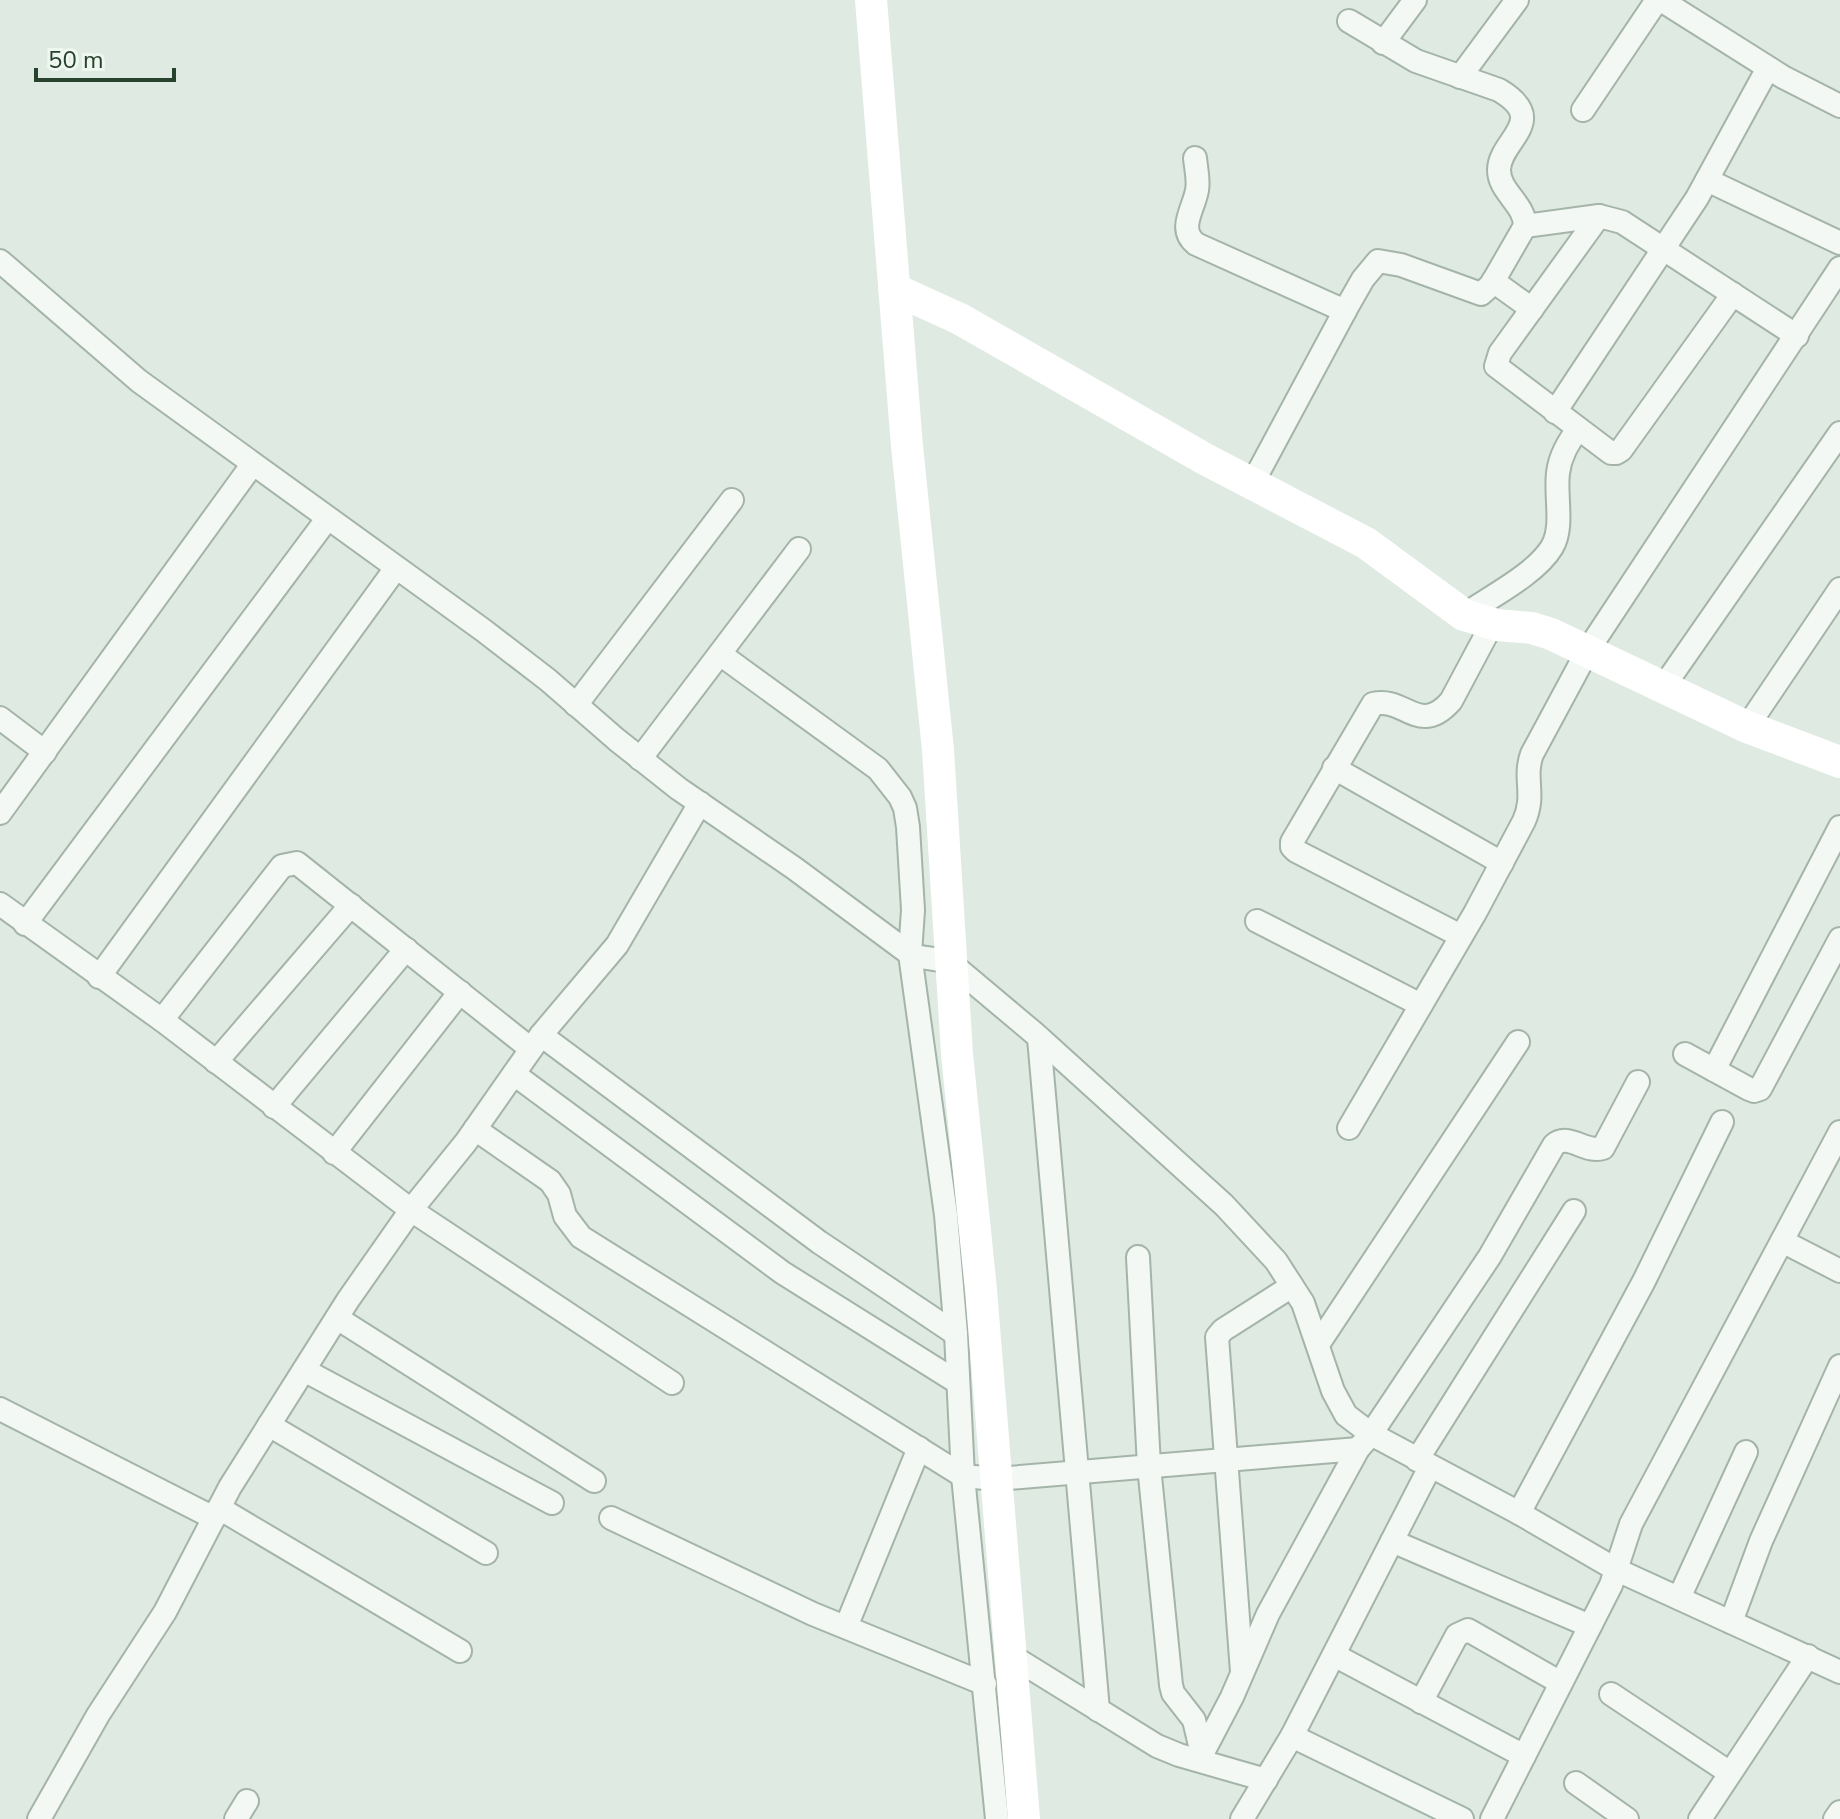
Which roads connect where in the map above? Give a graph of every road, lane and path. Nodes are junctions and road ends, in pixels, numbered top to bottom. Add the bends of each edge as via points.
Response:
1 (871, 0) edge
2 (1415, 0) edge
3 (1517, 0) edge
4 (1659, 0) edge
5 (1349, 21) dead end
6 (1383, 43) junction
7 (1768, 68) junction
8 (1460, 77) junction
9 (1840, 106) edge
10 (1583, 110) dead end
11 (1195, 158) dead end
12 (1707, 180) junction
13 (1599, 216) junction
14 (1525, 226) junction
15 (1840, 243) edge
16 (1663, 248) junction
17 (6, 267) edge
18 (1840, 268) edge
19 (1493, 281) junction
20 (894, 289) junction
21 (0, 292) edge
22 (1733, 294) junction
23 (1532, 309) junction
24 (1345, 311) junction
25 (1797, 336) junction
26 (1555, 412) junction
27 (1578, 429) junction
28 (1840, 433) edge
29 (252, 465) junction
30 (1252, 484) junction
31 (732, 500) dead end
32 (327, 519) junction
33 (799, 549) dead end
34 (396, 568) junction
35 (1840, 589) edge
36 (1478, 619) junction
37 (1588, 650) junction
38 (720, 654) junction
39 (1664, 686) junction
40 (576, 705) junction
41 (0, 718) edge
42 (1747, 727) junction
43 (45, 752) junction
44 (640, 759) junction
45 (1840, 762) edge
46 (1334, 768) junction
47 (700, 803) junction
48 (0, 813) edge
49 (1840, 827) edge
50 (1502, 863) junction
51 (0, 904) edge
52 (351, 905) junction
53 (1257, 921) dead end
54 (25, 924) junction
55 (1461, 936) junction
56 (1840, 939) edge
57 (406, 949) junction
58 (932, 960) junction
59 (99, 977) junction
60 (460, 992) junction
61 (1421, 1005) junction
62 (162, 1020) junction
63 (1039, 1038) junction
64 (536, 1042) junction
65 (1518, 1042) dead end
66 (1685, 1054) dead end
67 (216, 1062) junction
68 (1714, 1070) junction
69 (514, 1074) junction
70 (1638, 1082) dead end
71 (274, 1107) junction
72 (1722, 1122) dead end
73 (1349, 1128) dead end
74 (475, 1129) junction
75 (1840, 1132) edge
76 (334, 1153) junction
77 (411, 1210) junction
78 (1574, 1211) dead end
79 (1782, 1241) junction
80 (1138, 1257) dead end
81 (1840, 1271) edge
82 (1292, 1286) junction
83 (337, 1318) junction
84 (956, 1334) junction
85 (1319, 1343) junction
86 (1840, 1366) edge
87 (304, 1370) junction
88 (957, 1382) junction
89 (672, 1383) dead end
90 (0, 1409) edge
91 (269, 1425) junction
92 (1364, 1441) junction
93 (919, 1448) junction
94 (1746, 1452) dead end
95 (1226, 1460) junction
96 (1424, 1463) junction
97 (1149, 1466) junction
98 (1077, 1472) junction
99 (978, 1477) junction
100 (594, 1481) dead end
101 (552, 1503) dead end
102 (217, 1513) junction
103 (1519, 1513) junction
104 (611, 1518) dead end
105 (1392, 1541) junction
106 (486, 1553) dead end
107 (1617, 1570) junction
108 (1679, 1598) junction
109 (1731, 1622) junction
110 (1590, 1626) junction
111 (846, 1627) junction
112 (460, 1651) dead end
113 (1010, 1655) junction
114 (1334, 1655) junction
115 (1808, 1656) junction
116 (1839, 1670) edge
117 (1242, 1675) junction
118 (1561, 1683) junction
119 (985, 1684) junction
120 (1611, 1694) dead end
121 (1421, 1702) junction
122 (1098, 1710) junction
123 (1292, 1736) junction
124 (1524, 1756) junction
125 (1201, 1757) junction
126 (1730, 1773) junction
127 (1266, 1780) junction
128 (1576, 1783) dead end
129 (1840, 1812) edge
130 (39, 1819) edge
131 (997, 1819) edge
132 (1024, 1819) edge
133 (1242, 1819) edge
134 (1462, 1819) edge
135 (1492, 1819) edge
136 (1627, 1819) edge
137 (1700, 1819) edge
138 (1835, 1819) edge

1 - 20 street
2 - 6 street
3 - 8 street
4 - 7 street
4 - 10 street
5 - 6 street
6 - 8 street
7 - 9 street
7 - 12 street
8 - 14 street via 1499,90 1519,109 1519,132 1499,172
11 - 24 street via 1198,187 1186,228 1189,239
12 - 15 street
12 - 16 street
13 - 14 street
13 - 16 street via 1622,222
13 - 23 street
14 - 19 street
16 - 22 street
16 - 26 street
17 - 21 street
17 - 29 street via 139,381
18 - 25 street
19 - 23 street
19 - 24 street via 1486,291 1474,294 1378,261
20 - 30 street via 960,319
20 - 58 street via 938,750
22 - 25 street
22 - 27 street via 1621,450 1611,453
23 - 26 street via 1496,366
24 - 30 street
25 - 37 street
26 - 27 street
27 - 36 street via 1563,452 1558,473 1552,549
28 - 39 street
29 - 32 street
29 - 43 street
30 - 36 street via 1366,543
31 - 40 street
32 - 34 street
32 - 54 street
33 - 38 street
34 - 40 street
34 - 59 street
35 - 42 street
36 - 37 street via 1532,628
36 - 46 street via 1451,701 1442,711 1422,717 1382,702 1373,704
37 - 39 street
37 - 50 street via 1532,754 1527,767 1531,806
38 - 44 street
38 - 58 street via 878,769 900,797 908,827 913,910
39 - 42 street
40 - 44 street
41 - 43 street
42 - 45 street
43 - 48 street
44 - 47 street
46 - 50 street
46 - 55 street via 1292,847
47 - 58 street
47 - 64 street via 617,945
49 - 68 street
50 - 55 street
51 - 54 street
52 - 57 street
52 - 62 street via 297,863 282,866
52 - 67 street
53 - 61 street
54 - 59 street
55 - 61 street
56 - 68 street via 1760,1089 1754,1091
57 - 60 street
57 - 71 street
58 - 63 street
58 - 84 street
58 - 99 street via 959,1083 981,1290
59 - 62 street
60 - 64 street
60 - 76 street
61 - 73 street
62 - 67 street
63 - 82 street via 1224,1205
63 - 98 street
64 - 69 street
64 - 84 street
65 - 85 street
66 - 68 street
67 - 71 street
69 - 74 street
69 - 88 street via 783,1273
70 - 92 street via 1603,1148 1589,1150 1566,1140 1554,1145 1490,1256
71 - 76 street
72 - 103 street via 1644,1281
74 - 77 street
74 - 93 street via 550,1181 581,1237
75 - 79 street
76 - 77 street
77 - 83 street
77 - 89 street
78 - 96 street
79 - 81 street
79 - 107 street via 1631,1524
80 - 97 street
82 - 85 street
82 - 95 street via 1217,1337
83 - 87 street
83 - 100 street
84 - 88 street
85 - 92 street via 1333,1391
86 - 109 street via 1761,1541
87 - 91 street
87 - 101 street
88 - 99 street
90 - 102 street
91 - 102 street
91 - 106 street
92 - 95 street
92 - 96 street
92 - 117 street via 1268,1614
93 - 99 street
93 - 111 street
94 - 108 street
95 - 97 street
95 - 117 street
96 - 103 street
96 - 105 street
97 - 98 street
97 - 125 street via 1171,1685 1194,1720
98 - 99 street
98 - 122 street
99 - 113 street
99 - 119 street
102 - 112 street
102 - 130 street via 165,1612
103 - 107 street
104 - 111 street
105 - 110 street
105 - 114 street
107 - 108 street
107 - 110 street
108 - 109 street
109 - 115 street
110 - 118 street
111 - 119 street
113 - 122 street
113 - 132 street
114 - 121 street
114 - 123 street
115 - 116 street
115 - 126 street
117 - 125 street
118 - 121 street via 1468,1630 1457,1635
118 - 124 street
119 - 131 street
120 - 126 street
121 - 124 street
122 - 125 street via 1157,1746
123 - 127 street
123 - 134 street
124 - 135 street
125 - 127 street
126 - 137 street
127 - 133 street
128 - 136 street
129 - 138 street

